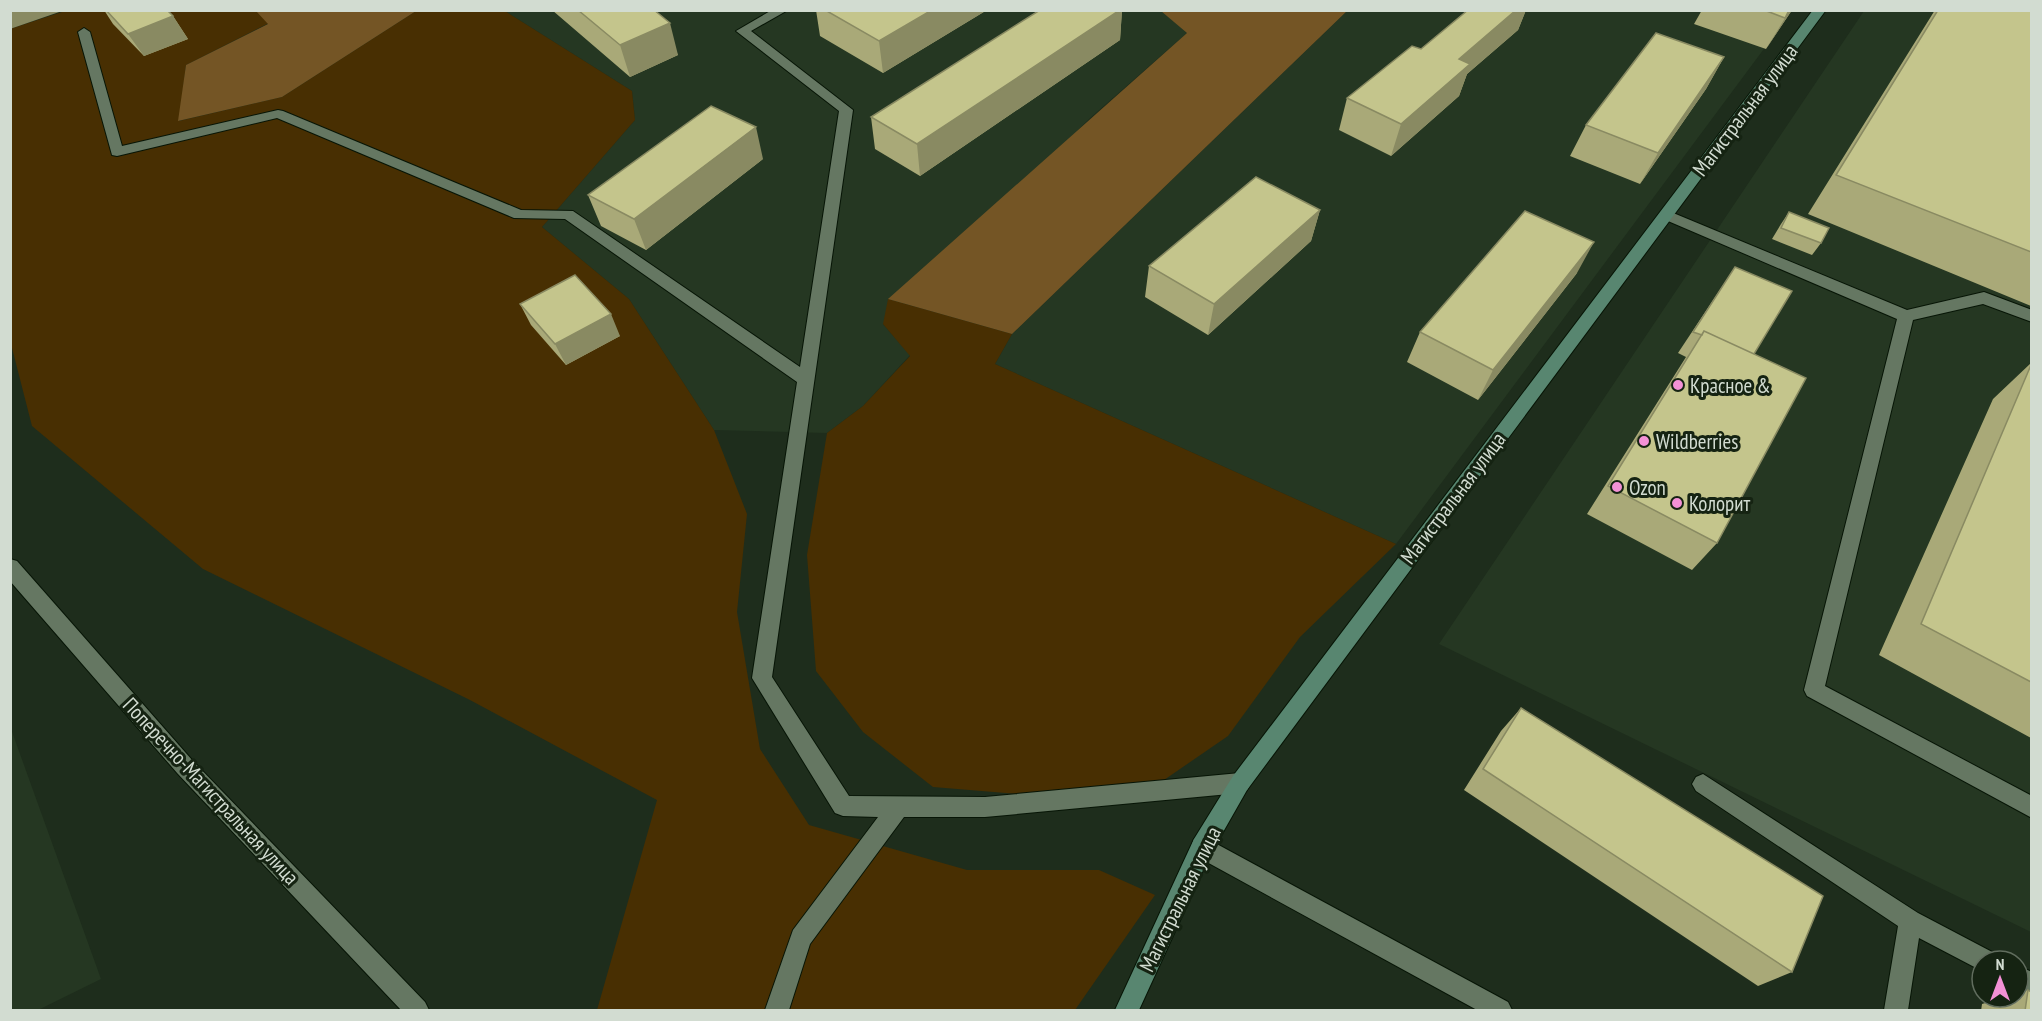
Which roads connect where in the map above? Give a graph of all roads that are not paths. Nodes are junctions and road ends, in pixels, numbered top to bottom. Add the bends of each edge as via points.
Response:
1 (782, 10) edge
2 (1820, 10) edge
3 (84, 32) dead end
4 (1666, 215) junction
5 (1906, 316) junction
6 (2031, 316) edge
7 (806, 380) junction
8 (10, 567) edge
9 (1240, 783) junction
10 (1703, 784) dead end
11 (898, 807) junction
12 (2031, 808) edge
13 (1202, 847) junction
14 (1910, 921) junction
15 (1970, 953) edge
16 (417, 1011) edge
17 (777, 1011) edge
18 (1127, 1011) edge
19 (1500, 1011) edge
20 (1896, 1011) edge

1 - 7 street via 742,31 846,110
2 - 4 street, Магистральная улица
3 - 7 street via 117,152 278,114 519,215 568,214
4 - 5 street
4 - 9 street, Магистральная улица
5 - 6 street via 1984,298
5 - 12 street via 1814,690
7 - 11 street via 762,678 843,806
8 - 16 street, Поперечно-Магистральная улица via 185,767
9 - 11 street via 986,807
9 - 13 street, Магистральная улица
10 - 14 street
11 - 17 street via 801,938
13 - 18 street, Магистральная улица
13 - 19 street
14 - 15 street
14 - 20 street

